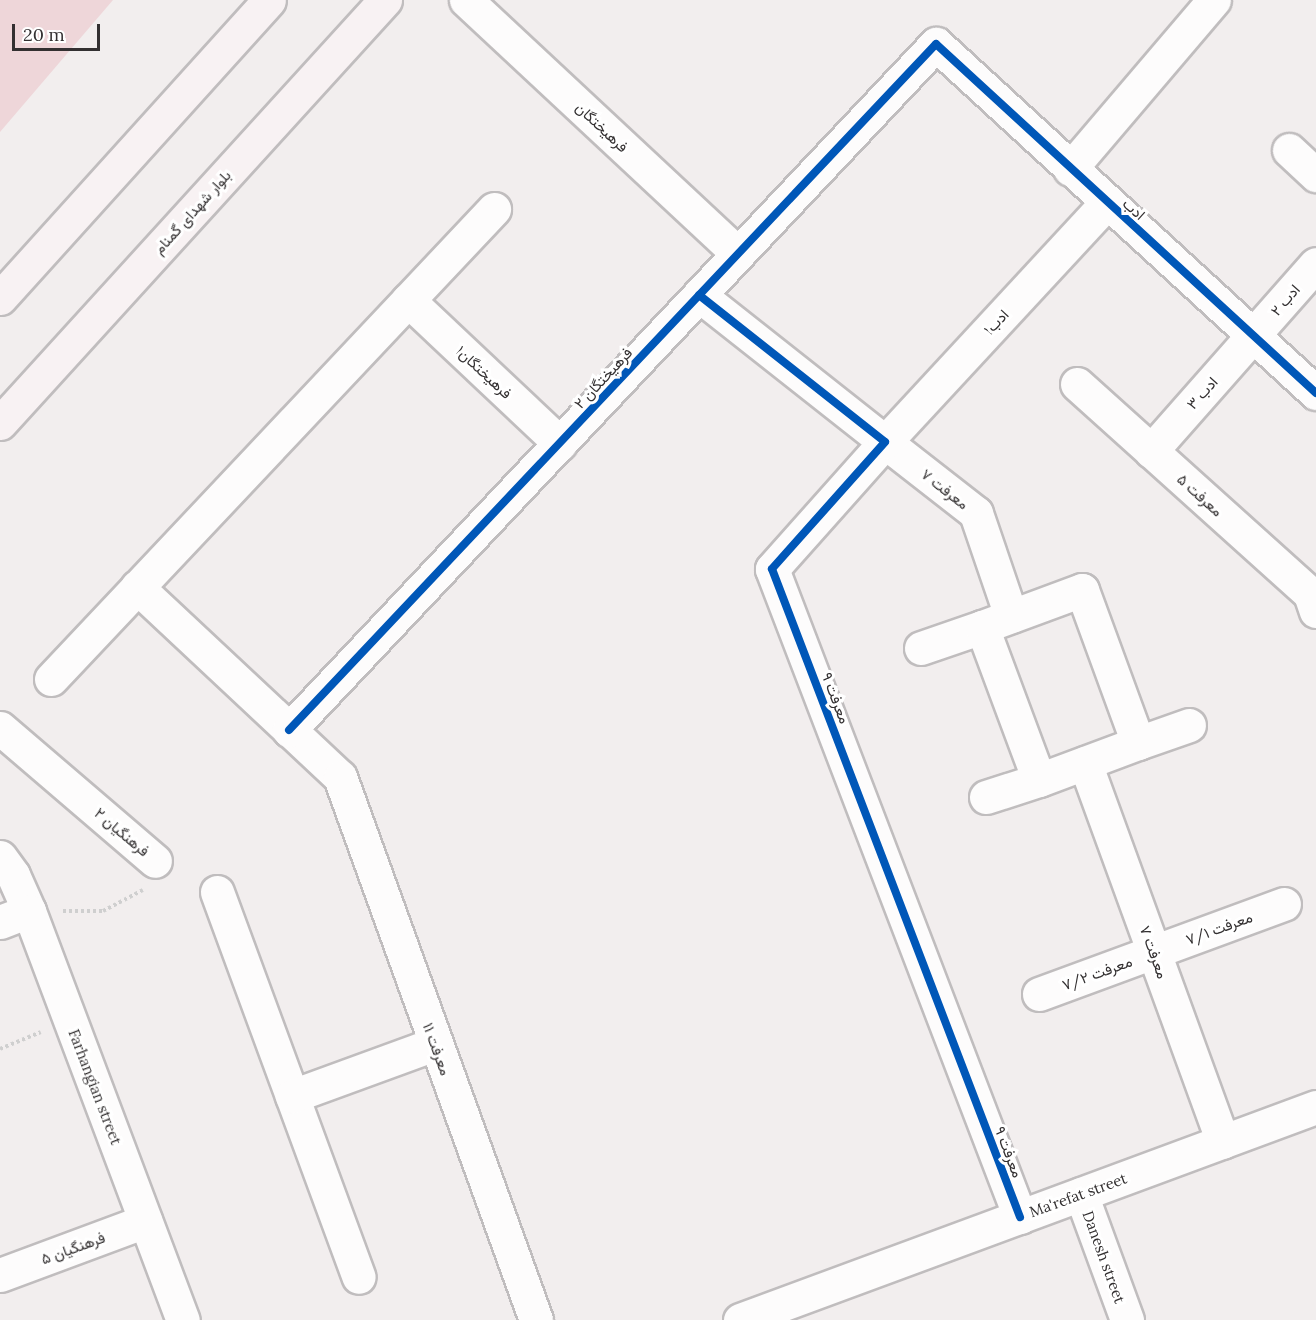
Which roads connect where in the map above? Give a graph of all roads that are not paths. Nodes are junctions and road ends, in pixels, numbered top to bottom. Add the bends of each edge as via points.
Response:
1 (269, 0) edge
2 (385, 0) edge
3 (466, 0) edge
4 (1214, 0) edge
5 (936, 44) joint
6 (1289, 150) dead end
7 (1070, 169) junction
8 (1316, 175) edge
9 (1107, 202) junction
10 (494, 209) dead end
11 (738, 254) junction
12 (1316, 264) edge
13 (699, 295) junction
14 (0, 298) edge
15 (408, 300) junction
16 (1253, 336) junction
17 (1077, 384) dead end
18 (1316, 393) edge
19 (0, 423) edge
20 (885, 442) junction
21 (560, 443) junction
22 (1151, 451) junction
23 (137, 587) junction
24 (1316, 612) edge
25 (997, 622) junction
26 (921, 648) dead end
27 (51, 679) dead end
28 (1189, 725) dead end
29 (0, 728) edge
30 (289, 730) junction
31 (1138, 743) junction
32 (1084, 763) junction
33 (1039, 780) junction
34 (986, 797) dead end
35 (0, 857) edge
36 (155, 861) road end
37 (217, 892) dead end
38 (1284, 904) dead end
39 (14, 917) edge
40 (1154, 951) junction
41 (1039, 994) dead end
42 (435, 1044) junction
43 (292, 1096) junction
44 (1316, 1107) edge
45 (1223, 1142) junction
46 (1080, 1194) junction
47 (1020, 1217) junction
48 (145, 1221) junction
49 (0, 1275) edge
50 (359, 1277) dead end
51 (183, 1320) edge
52 (536, 1320) edge
53 (740, 1320) edge
54 (1127, 1320) edge

1 - 14 main road
2 - 19 main road, بلوار شهدای گمنام
3 - 11 street, فرهیختگان
4 - 7 street
5 - 7 street, ادب
5 - 11 street, فرهیختگان ۲
6 - 8 street
7 - 9 street, ادب
9 - 16 street, ادب
9 - 20 street, ادب۱
10 - 15 street
11 - 13 street, فرهیختگان ۲
12 - 16 street, ادب ۲
13 - 20 street
13 - 21 street, فرهیختگان ۲
15 - 21 street, فرهیختگان۱
15 - 23 street
16 - 18 street, ادب
16 - 22 street, ادب ۳
17 - 22 street, معرفت ۵
20 - 25 street, معرفت ۷ via 976,513
20 - 47 street, معرفت ۹ via 772,569
21 - 30 street, فرهیختگان ۲
22 - 24 street, معرفت ۵ via 1310,594
23 - 27 street
23 - 30 street
25 - 26 street
25 - 31 street via 1082,590
25 - 33 street, معرفت ۷
28 - 31 street
29 - 36 street, فرهنگیان ۲
30 - 42 street, معرفت ۱۱ via 340,777
31 - 32 street
32 - 33 street
32 - 40 street, معرفت ۷
33 - 34 street
35 - 39 street, Farhangian street via 13,875
37 - 43 street
38 - 40 street, معرفت ۷/۱
39 - 48 street, Farhangian street via 70,1021
40 - 41 street, معرفت ۷/۲
40 - 45 street, معرفت ۷
42 - 43 street
42 - 52 street, معرفت ۱۱
43 - 50 street
44 - 45 street, Ma'refat street
45 - 46 street, Ma'refat street
46 - 47 street, Ma'refat street
46 - 54 street, Danesh street
47 - 53 street, Ma'refat street
48 - 49 street, فرهنگیان ۵
48 - 51 street, Farhangian street

